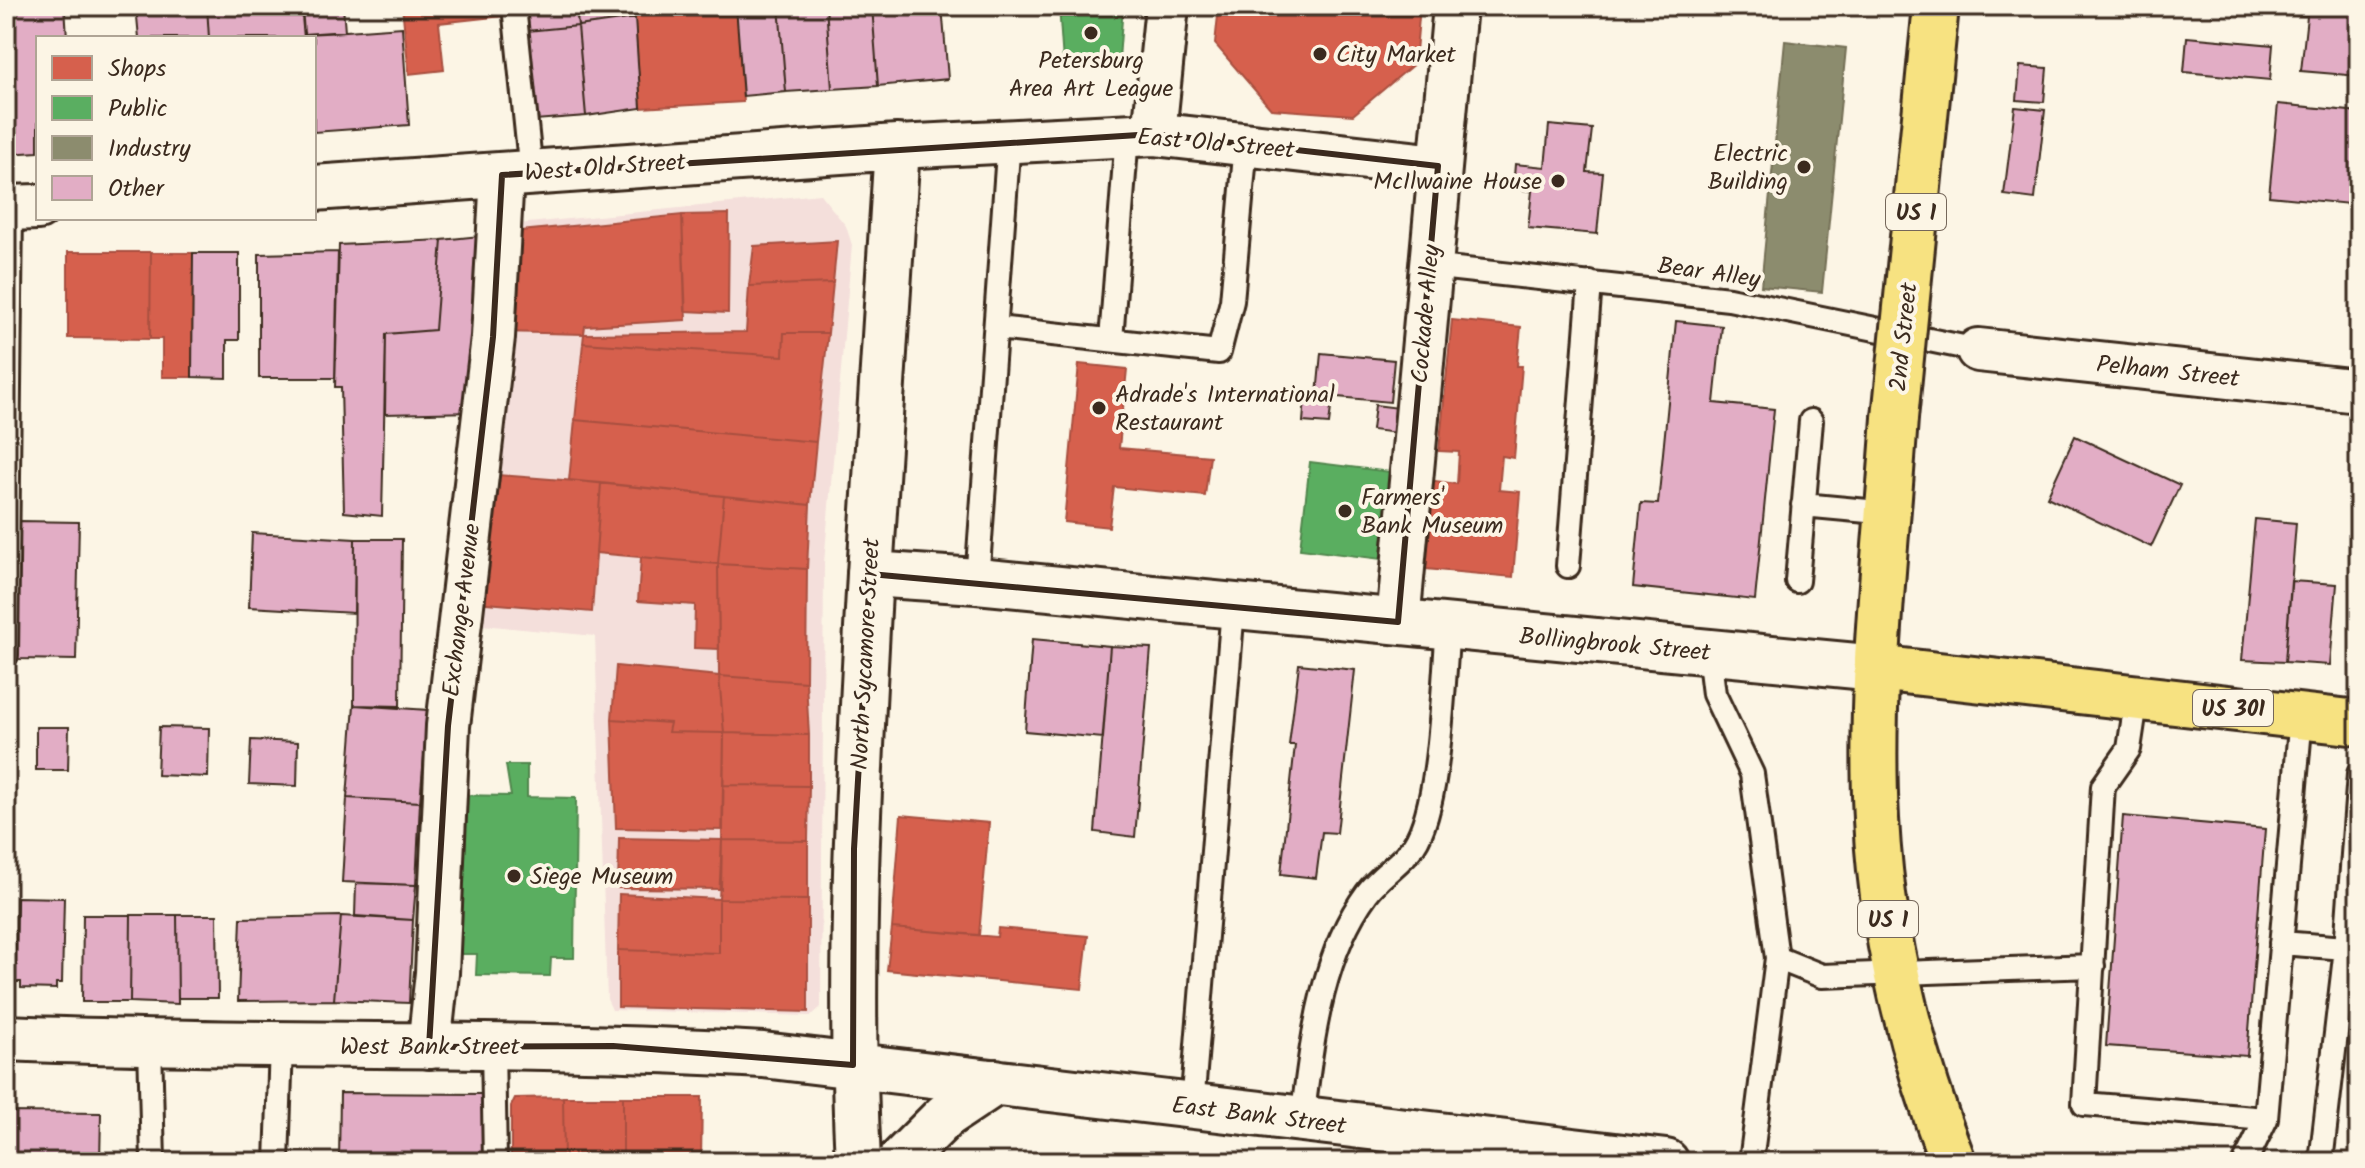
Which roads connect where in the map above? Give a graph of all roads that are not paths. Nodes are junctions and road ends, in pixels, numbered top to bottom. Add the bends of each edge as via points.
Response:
1 (514, 6) edge
2 (1167, 6) edge
3 (1455, 6) edge
4 (1936, 6) edge
5 (1140, 134) junction
6 (1009, 139) junction
7 (1246, 144) junction
8 (897, 147) junction
9 (1438, 166) junction
10 (517, 174) junction
11 (316, 188) edge
12 (18, 208) edge
13 (1429, 266) junction
14 (1590, 283) junction
15 (997, 328) junction
16 (1111, 340) junction
17 (1978, 350) joint
18 (2359, 391) edge
19 (1811, 421) dead end
20 (1803, 505) junction
21 (1889, 513) junction
22 (1568, 566) dead end
23 (870, 574) junction
24 (977, 581) junction
25 (1797, 581) dead end
26 (1233, 608) junction
27 (1398, 622) junction
28 (1448, 628) junction
29 (1709, 653) junction
30 (6, 655) edge
31 (1877, 668) junction
32 (2137, 696) junction
33 (2301, 716) junction
34 (2359, 723) edge
35 (2359, 774) edge
36 (2281, 943) junction
37 (2353, 949) edge
38 (1777, 958) junction
39 (2093, 966) junction
40 (1895, 971) junction
41 (6, 1038) edge
42 (150, 1043) junction
43 (281, 1045) junction
44 (493, 1046) junction
45 (429, 1047) junction
46 (853, 1065) junction
47 (996, 1082) junction
48 (1192, 1106) junction
49 (2266, 1119) junction
50 (1302, 1120) junction
51 (153, 1162) edge
52 (277, 1162) edge
53 (495, 1162) edge
54 (858, 1162) edge
55 (899, 1162) edge
56 (1666, 1162) edge
57 (1751, 1162) edge
58 (1953, 1162) edge
59 (2245, 1162) edge
60 (2321, 1162) edge

1 - 10 lane
2 - 5 street
3 - 9 street, Cockade Alley
4 - 21 main road, 2nd Street / US 1, bridge
5 - 6 street, East Old Street
5 - 7 street, East Old Street
5 - 16 lane
6 - 8 street, East Old Street
6 - 15 lane
7 - 9 street, East Old Street
7 - 16 lane via 1232,301 1219,352
8 - 10 street, West Old Street
8 - 23 street, North Sycamore Street
9 - 13 street, Cockade Alley
10 - 11 street, West Old Street
10 - 45 street, Exchange Avenue via 448,726
12 - 30 lane
13 - 14 lane, Bear Alley
13 - 27 street, Cockade Alley
14 - 17 lane, Bear Alley via 1729,299
14 - 22 lane
15 - 16 lane
15 - 24 lane
17 - 18 street, Pelham Street
19 - 20 lane
20 - 21 lane
20 - 25 lane
21 - 31 main road, 2nd Street / US 1
23 - 24 street, Bollingbrook Street
23 - 46 street, North Sycamore Street via 854,849
24 - 26 street, Bollingbrook Street
26 - 27 street, Bollingbrook Street
26 - 48 lane
27 - 28 street, Bollingbrook Street
28 - 29 street, Bollingbrook Street
28 - 50 lane via 1432,794 1415,845 1367,892 1334,949
29 - 31 street, Bollingbrook Street
29 - 38 lane via 1714,694 1752,774
31 - 32 main road, Bollingbrook Street / US 301
31 - 40 main road, US 1 via 1876,820
32 - 33 main road, Bollingbrook Street / US 301
32 - 39 lane via 2129,749 2103,786
33 - 34 main road, Bollingbrook Street / US 301
33 - 36 lane
35 - 37 lane
36 - 37 lane
36 - 49 lane
37 - 60 lane
38 - 40 lane via 1822,976
38 - 57 lane
39 - 40 lane
39 - 49 lane via 2084,1104
40 - 58 main road, US 1 via 1933,1111
41 - 42 street, West Bank Street
42 - 43 street, West Bank Street
42 - 51 lane
43 - 45 street, West Bank Street
43 - 52 lane
44 - 45 street, West Bank Street
44 - 46 street, West Bank Street via 613,1046
44 - 53 lane
46 - 47 street, East Bank Street
46 - 54 street, North Sycamore Street
47 - 48 street, East Bank Street
47 - 55 street via 945,1116
48 - 50 street, East Bank Street
49 - 59 lane
50 - 56 street, East Bank Street

